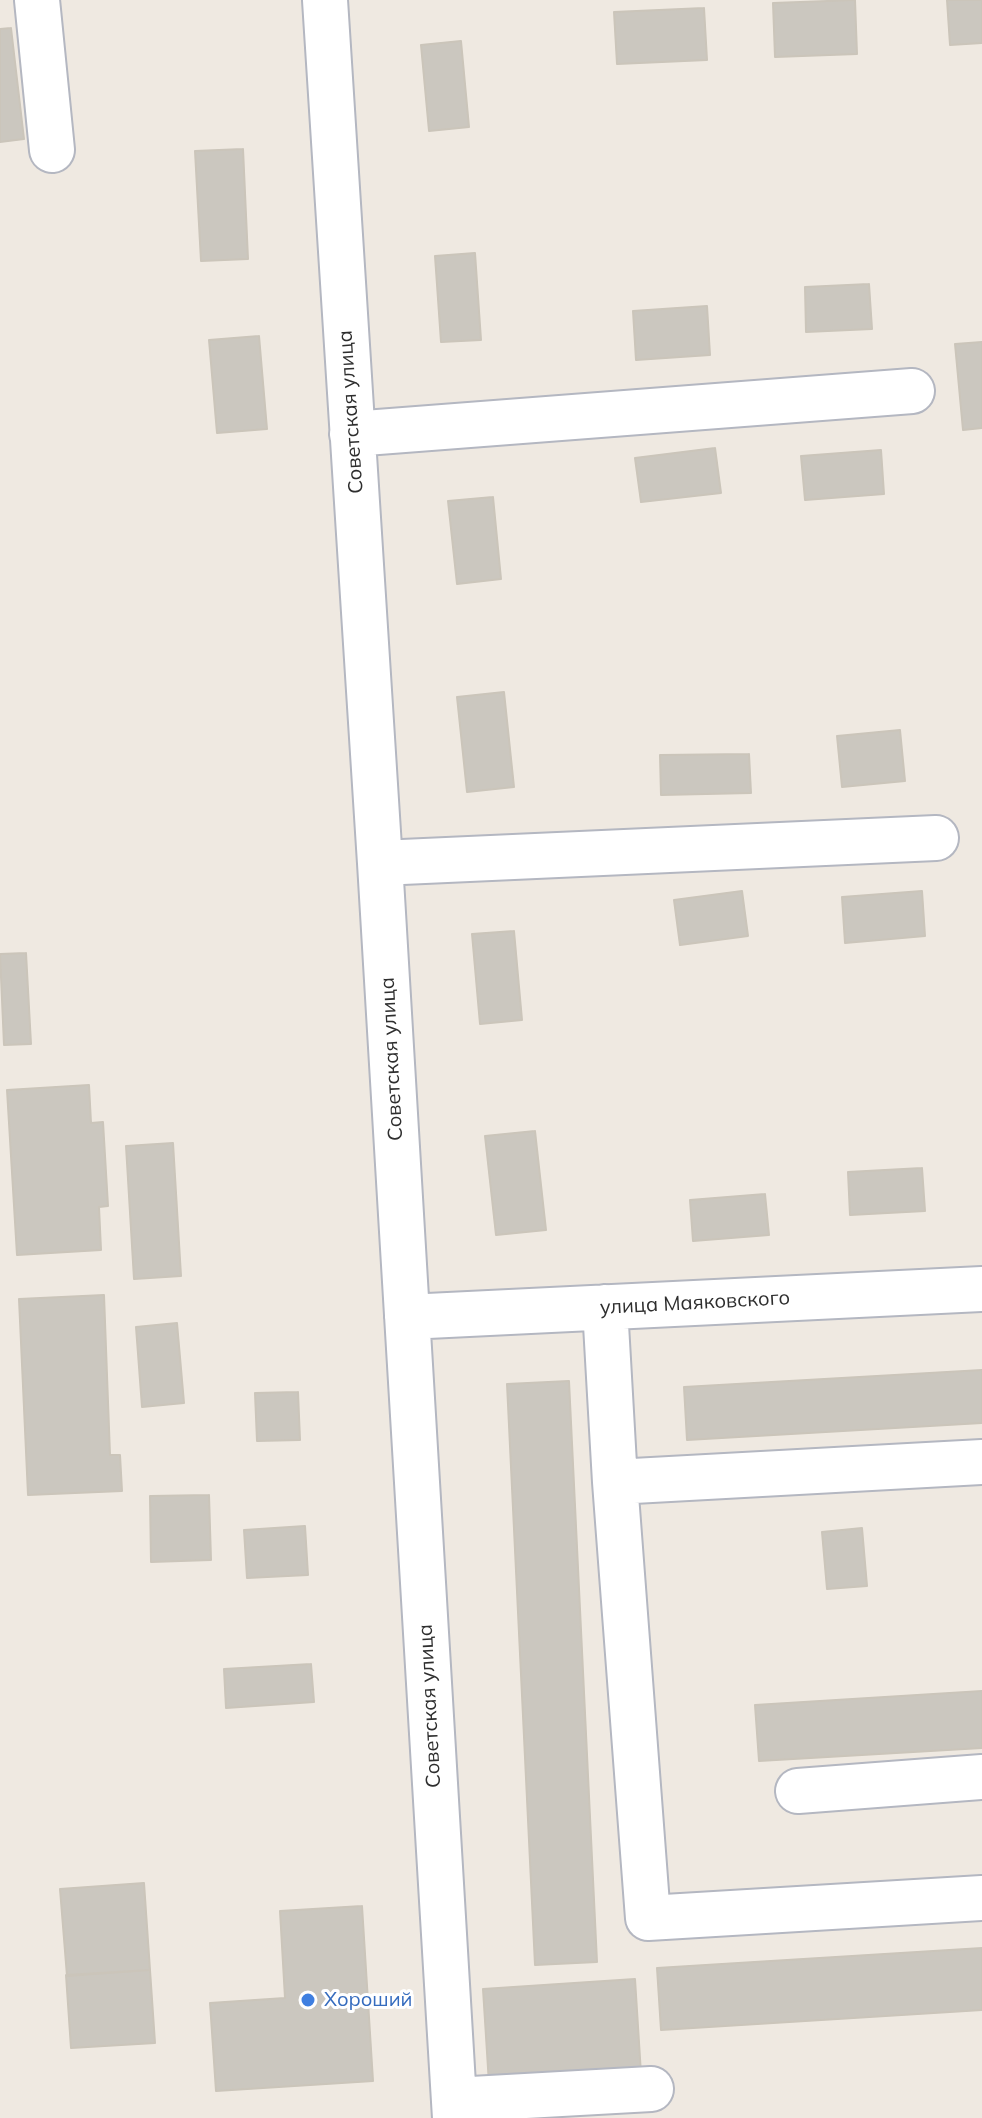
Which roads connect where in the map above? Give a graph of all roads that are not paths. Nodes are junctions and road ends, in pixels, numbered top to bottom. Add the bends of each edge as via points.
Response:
1 (37, 0) edge
2 (325, 0) edge
3 (52, 150) dead end
4 (912, 391) dead end
5 (352, 434) junction
6 (936, 838) dead end
7 (380, 863) junction
8 (982, 1289) edge
9 (605, 1307) junction
10 (407, 1317) junction
11 (982, 1462) edge
12 (615, 1482) junction
13 (982, 1777) edge
14 (798, 1791) dead end
15 (982, 1898) edge
16 (651, 2089) dead end
17 (454, 2109) edge

1 - 3 street
2 - 5 street, Советская улица
4 - 5 street
5 - 7 street, Советская улица
6 - 7 street
7 - 10 street, Советская улица
8 - 9 street, улица Маяковского
9 - 10 street, улица Маяковского
9 - 12 street
10 - 17 street, Советская улица
11 - 12 street
12 - 15 street via 648,1918
13 - 14 street
16 - 17 street

